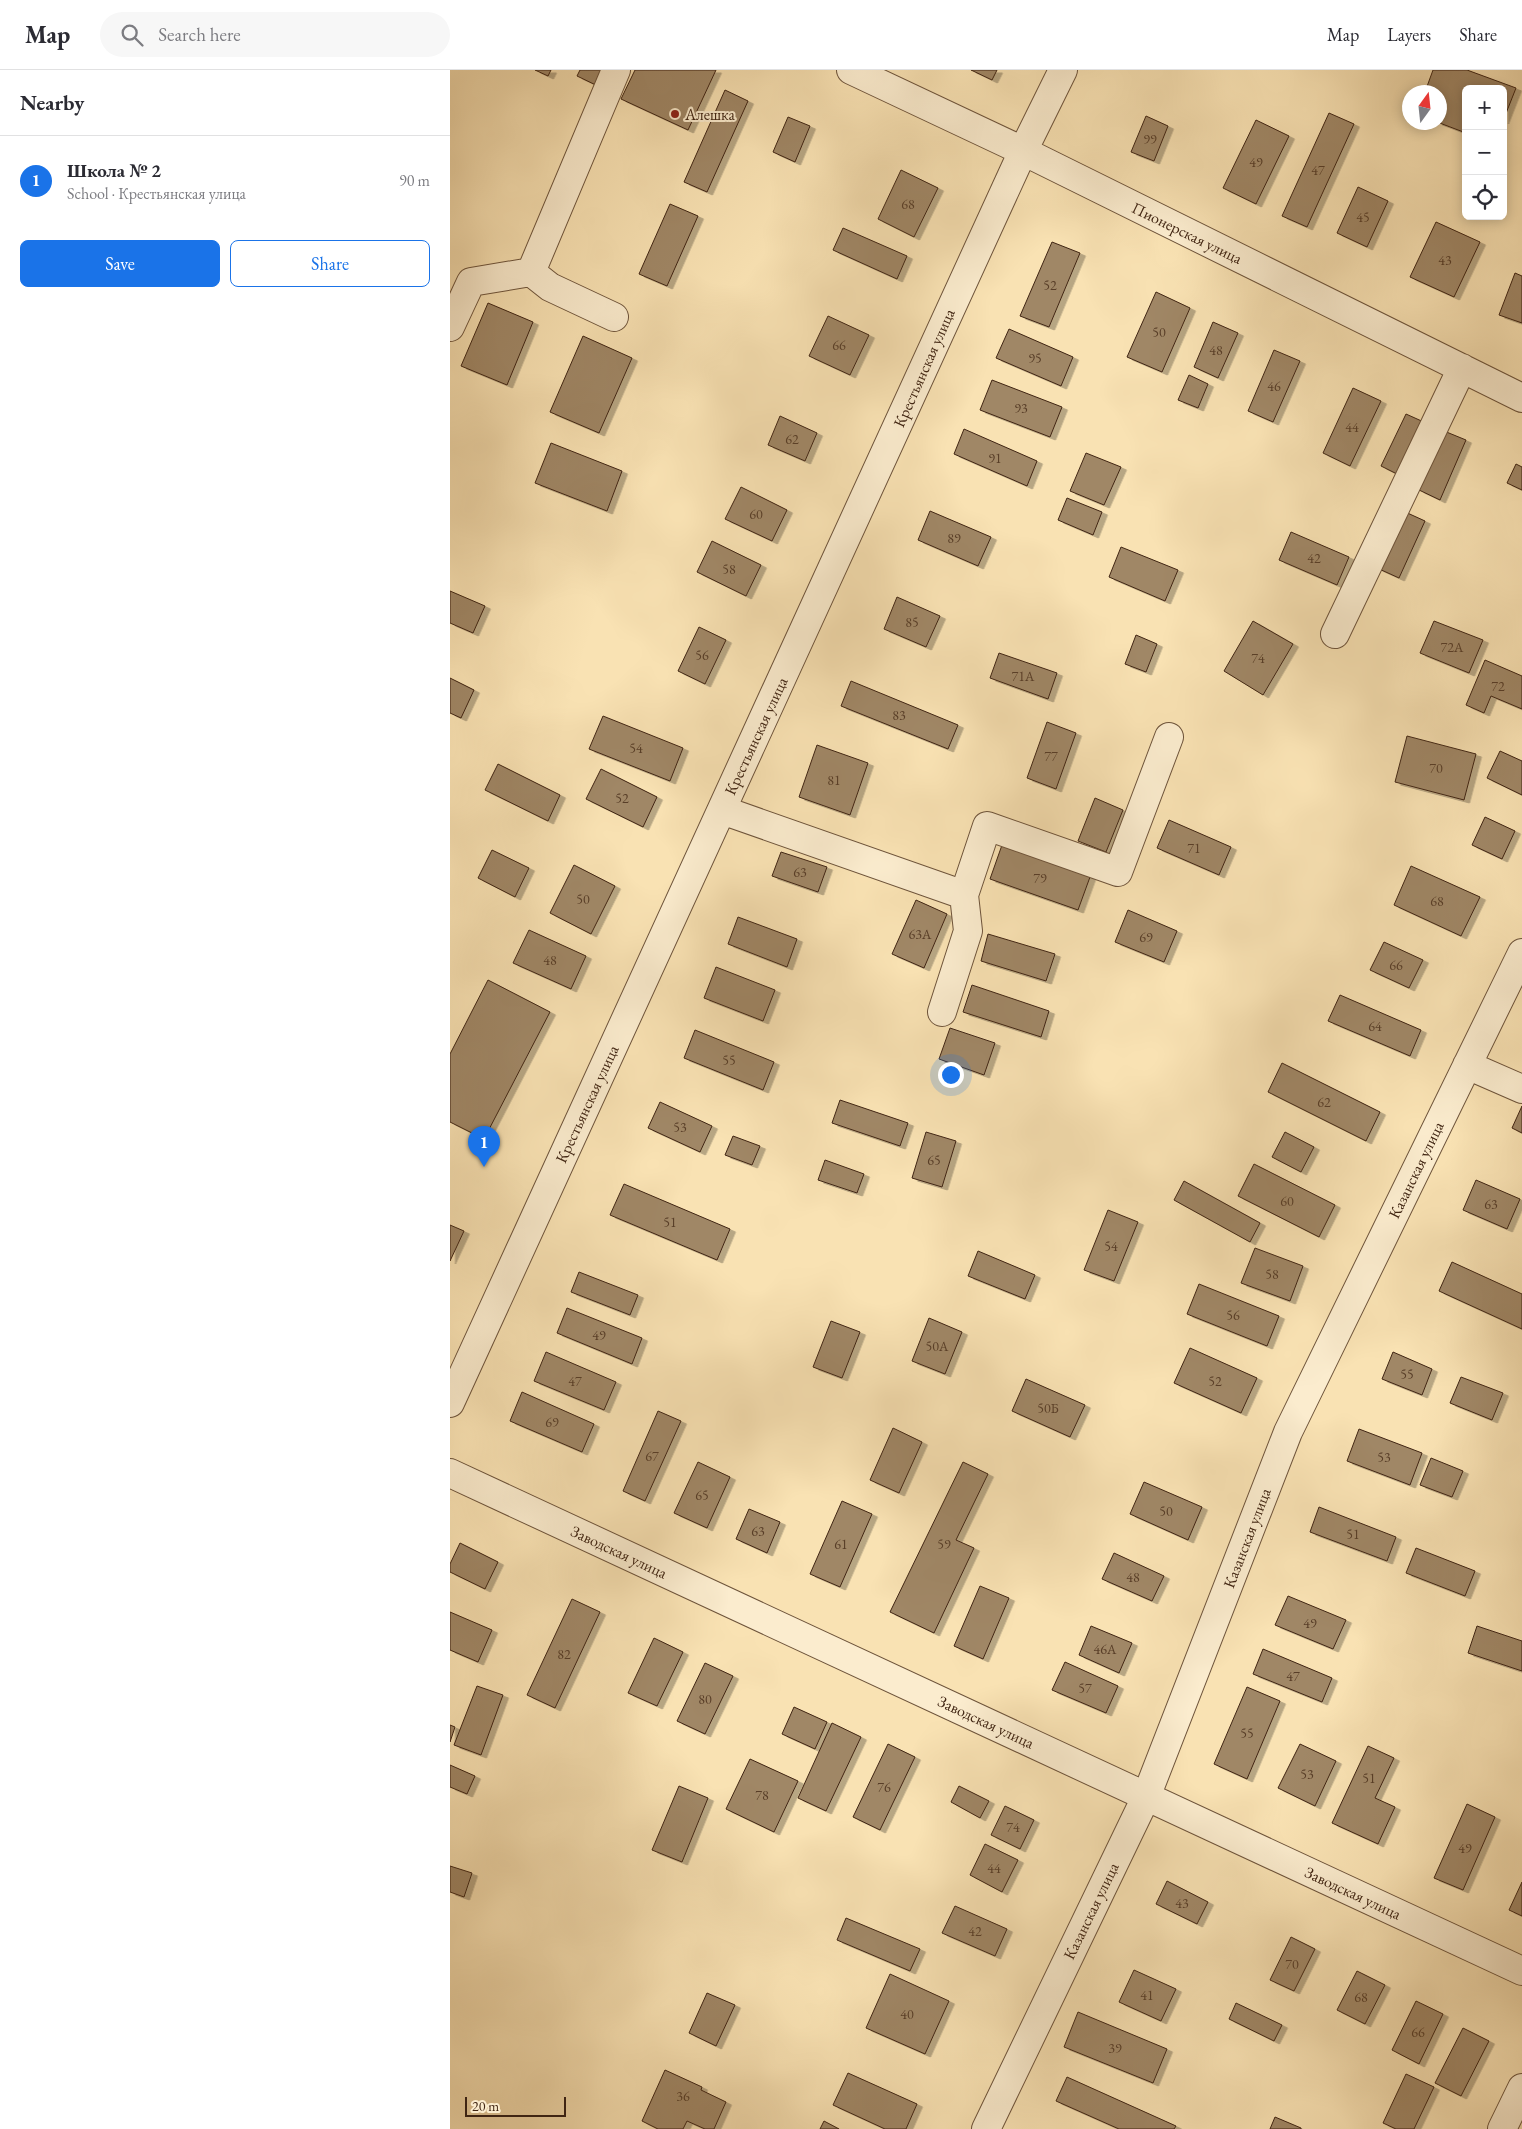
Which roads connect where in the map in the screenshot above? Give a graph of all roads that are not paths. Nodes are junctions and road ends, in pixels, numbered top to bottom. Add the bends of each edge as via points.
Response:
1 (616, 70) edge
2 (851, 70) edge
3 (1063, 70) edge
4 (1023, 152) junction
5 (531, 272) junction
6 (614, 317) dead end
7 (450, 327) edge
8 (1462, 368) junction
9 (1522, 398) edge
10 (1335, 634) dead end
11 (1170, 737) dead end
12 (722, 810) junction
13 (964, 895) junction
14 (1522, 953) edge
15 (942, 1012) dead end
16 (1467, 1065) junction
17 (1522, 1089) edge
18 (450, 1403) edge
19 (450, 1474) edge
20 (1146, 1797) junction
21 (1522, 1971) edge
22 (1522, 2088) edge
23 (986, 2129) edge
24 (1502, 2129) edge

1 - 5 street
2 - 4 street, Пионерская улица
3 - 4 street, Крестьянская улица
4 - 8 street, Пионерская улица
4 - 12 street, Крестьянская улица
5 - 6 street via 550,287
5 - 7 street via 471,282
8 - 9 street, Пионерская улица
8 - 10 street
11 - 13 street via 1118,872 987,826
12 - 13 street
12 - 18 street, Крестьянская улица
13 - 15 street via 968,931
14 - 16 street, Казанская улица
16 - 17 street
16 - 20 street, Казанская улица via 1288,1432
19 - 20 street, Заводская улица
20 - 21 street, Заводская улица
20 - 23 street, Казанская улица
22 - 24 street

